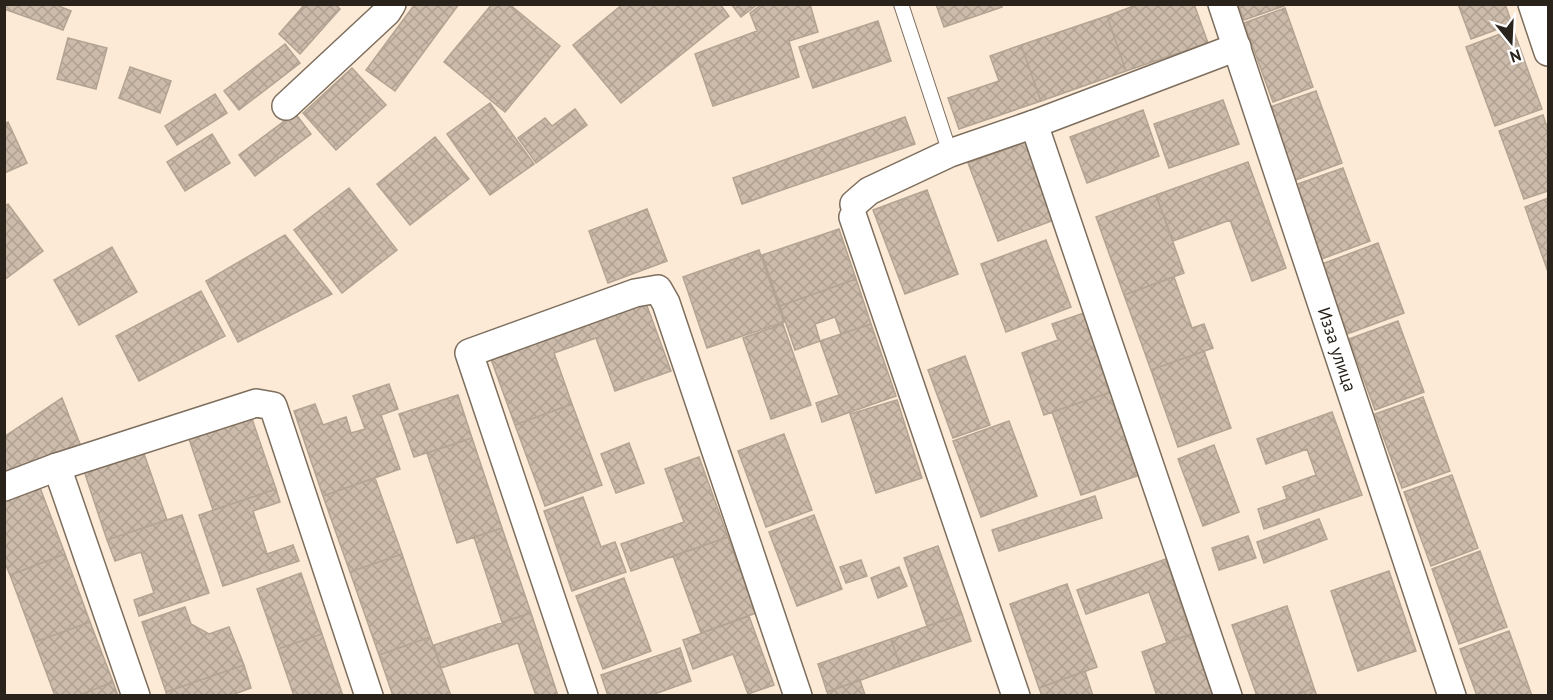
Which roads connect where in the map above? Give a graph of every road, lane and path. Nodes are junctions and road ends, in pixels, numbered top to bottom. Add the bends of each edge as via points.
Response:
1 (392, 4) edge
2 (901, 4) edge
3 (1222, 4) edge
4 (1532, 4) edge
5 (1237, 47) junction
6 (1548, 52) edge
7 (286, 106) dead end
8 (1034, 124) junction
9 (950, 153) junction
10 (57, 467) junction
11 (4, 487) edge
12 (136, 696) edge
13 (369, 696) edge
14 (584, 696) edge
15 (798, 696) edge
16 (1016, 696) edge
17 (1228, 696) edge
18 (1452, 696) edge

1 - 7 street
2 - 9 lane
3 - 5 street, Изза улица
4 - 6 street
5 - 8 street
5 - 18 street, Изза улица
8 - 9 street
8 - 17 street
9 - 16 street via 869,191 854,211
10 - 11 street
10 - 12 street
10 - 13 street via 256,403 273,406
14 - 15 street via 469,353 635,293 658,289 666,303

